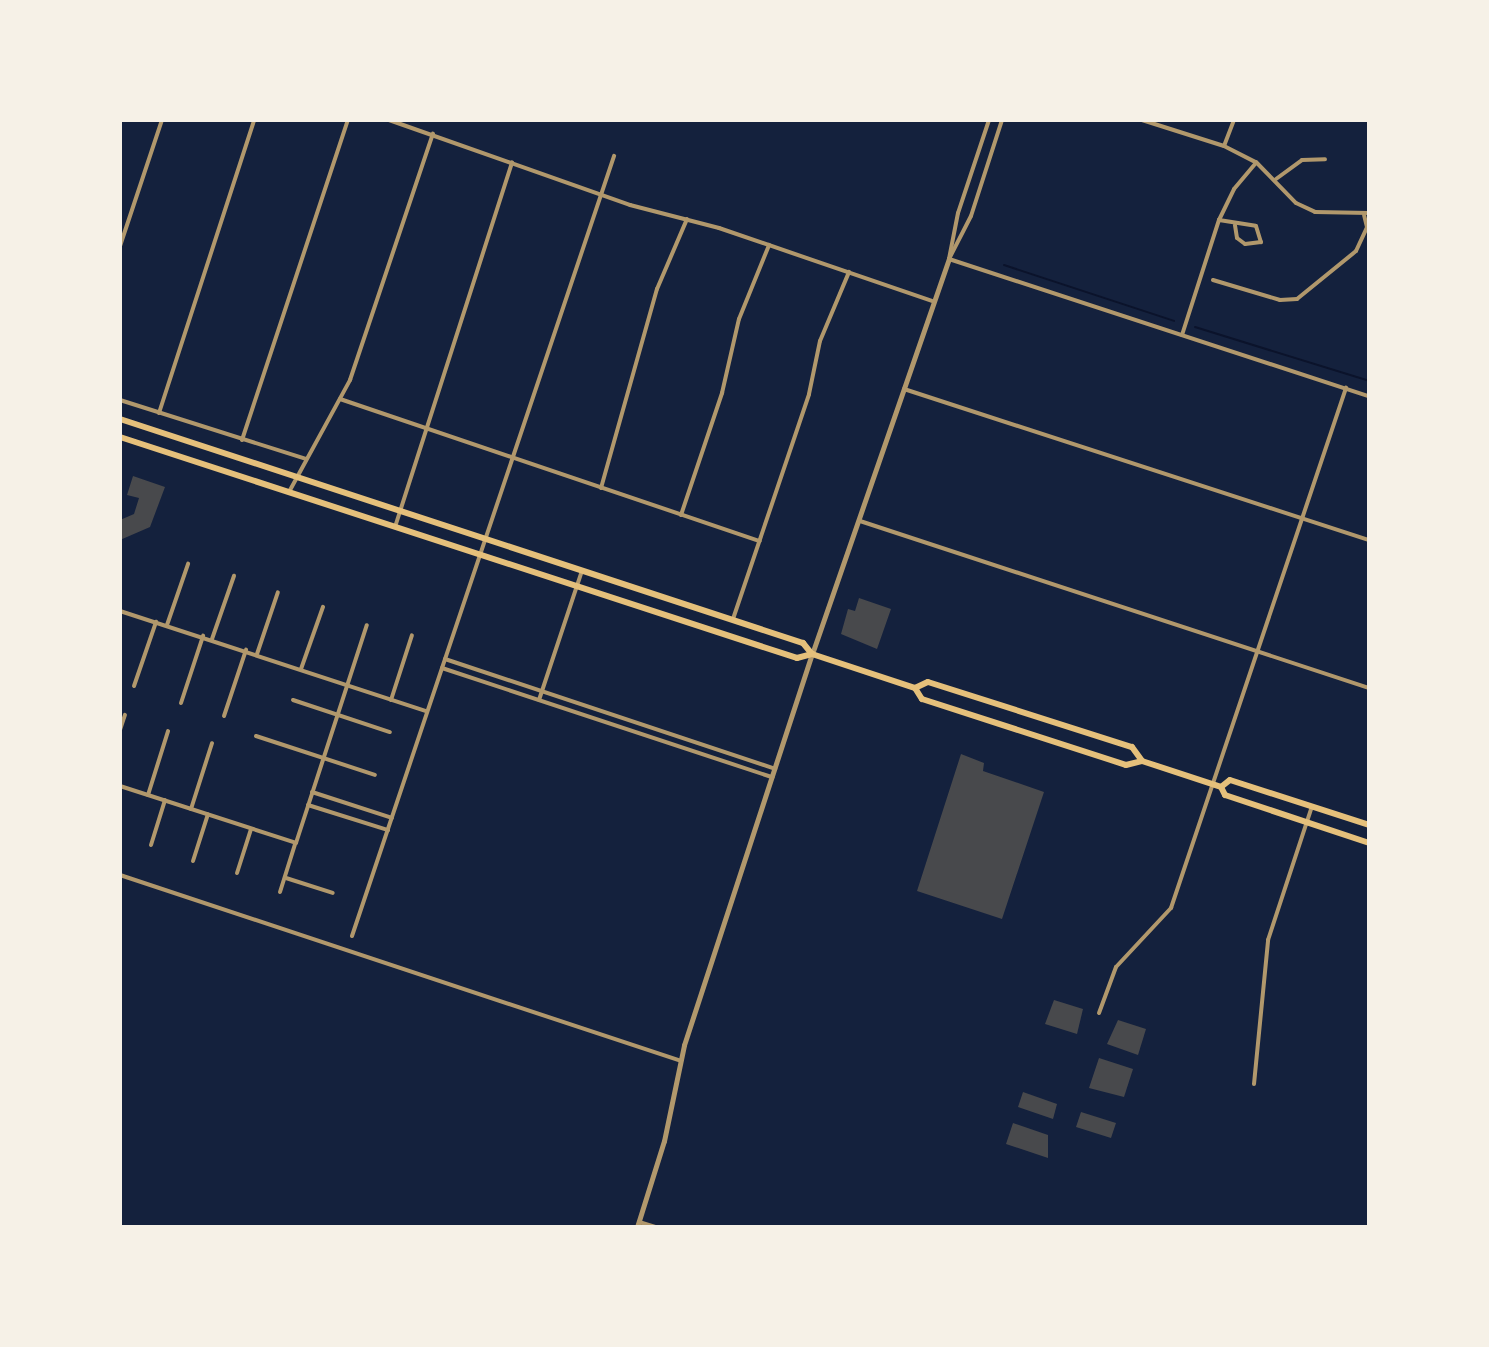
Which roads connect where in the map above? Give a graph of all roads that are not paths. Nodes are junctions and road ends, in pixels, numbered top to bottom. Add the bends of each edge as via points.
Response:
1 (162, 120) edge
2 (254, 120) edge
3 (348, 120) edge
4 (389, 120) edge
5 (989, 120) edge
6 (1002, 120) edge
7 (1142, 120) edge
8 (1234, 120) edge
9 (433, 134) junction
10 (1224, 146) junction
11 (614, 156) dead end
12 (1325, 159) dead end
13 (512, 162) junction
14 (1256, 162) junction
15 (1276, 179) junction
16 (604, 195) junction
17 (1366, 214) edge
18 (687, 219) junction
19 (1219, 220) junction
20 (1235, 225) junction
21 (769, 245) junction
22 (120, 246) edge
23 (949, 259) junction
24 (849, 272) junction
25 (1213, 280) dead end
26 (932, 301) junction
27 (1182, 335) junction
28 (1346, 388) junction
29 (904, 389) junction
30 (1369, 396) edge
31 (340, 399) junction
32 (120, 400) edge
33 (159, 413) junction
34 (120, 419) edge
35 (426, 431) junction
36 (120, 437) edge
37 (242, 440) junction
38 (306, 459) junction
39 (511, 459) junction
40 (295, 477) junction
41 (601, 488) junction
42 (289, 492) junction
43 (400, 511) junction
44 (681, 515) junction
45 (1305, 519) junction
46 (860, 521) junction
47 (395, 527) junction
48 (483, 539) junction
49 (1369, 540) edge
50 (760, 541) junction
51 (478, 554) junction
52 (188, 564) dead end
53 (582, 571) junction
54 (234, 576) dead end
55 (577, 586) junction
56 (278, 592) dead end
57 (323, 607) dead end
58 (120, 611) edge
59 (733, 621) junction
60 (156, 622) junction
61 (167, 625) junction
62 (367, 625) dead end
63 (412, 635) dead end
64 (203, 636) junction
65 (212, 639) junction
66 (246, 650) junction
67 (1258, 653) junction
68 (257, 654) junction
69 (812, 654) junction
70 (445, 659) junction
71 (442, 668) junction
72 (301, 670) junction
73 (134, 686) dead end
74 (347, 686) junction
75 (915, 688) junction
76 (1369, 688) edge
77 (542, 692) junction
78 (293, 700) dead end
79 (391, 700) junction
80 (539, 700) junction
81 (181, 703) dead end
82 (426, 711) junction
83 (125, 715) dead end
84 (337, 715) junction
85 (224, 716) dead end
86 (120, 730) edge
87 (168, 731) dead end
88 (390, 732) dead end
89 (256, 736) dead end
90 (212, 743) dead end
91 (324, 758) junction
92 (1142, 761) junction
93 (775, 769) junction
94 (375, 775) dead end
95 (772, 777) junction
96 (121, 786) edge
97 (1218, 786) junction
98 (312, 792) junction
99 (120, 793) edge
100 (148, 795) junction
101 (165, 800) junction
102 (308, 805) junction
103 (1312, 806) junction
104 (191, 809) junction
105 (208, 814) junction
106 (392, 818) junction
107 (1307, 822) junction
108 (1369, 825) edge
109 (251, 829) junction
110 (388, 830) junction
111 (296, 843) junction
112 (1369, 843) edge
113 (151, 845) dead end
114 (193, 861) dead end
115 (237, 873) dead end
116 (120, 875) edge
117 (285, 877) junction
118 (280, 892) dead end
119 (333, 893) dead end
120 (352, 936) dead end
121 (1099, 1013) dead end
122 (681, 1061) junction
123 (1254, 1084) dead end
124 (638, 1224) edge
125 (655, 1227) edge

1 - 22 street
2 - 33 street
3 - 37 street
4 - 9 street
5 - 23 street via 958,213
6 - 23 street via 971,216
7 - 10 street
8 - 10 street
9 - 13 street
9 - 31 street
10 - 14 street
11 - 16 street
12 - 15 street via 1302,160
13 - 16 street
13 - 35 street
14 - 15 street
14 - 19 street via 1234,189
15 - 17 street via 1296,203 1315,212
16 - 18 street
16 - 39 street
17 - 25 street via 1367,227 1356,251 1297,299 1280,300
18 - 21 street
18 - 41 street via 657,289
19 - 20 street
19 - 27 street
20 - 20 street via 1256,226 1261,242 1245,244 1237,238
21 - 24 street
21 - 44 street via 739,319 722,393
23 - 26 street
23 - 27 street
24 - 26 street
24 - 50 street via 820,341 809,394
26 - 29 street
27 - 28 street
28 - 30 street
28 - 45 street
29 - 45 street
29 - 46 street
31 - 35 street
31 - 38 street
32 - 33 street
33 - 37 street
34 - 40 main road
35 - 39 street
35 - 43 street
36 - 42 main road
37 - 38 street
38 - 40 street
39 - 41 street
39 - 48 street
40 - 42 street
40 - 43 main road
41 - 44 street
42 - 47 main road
43 - 47 street
43 - 48 main road
44 - 50 street
45 - 49 street
45 - 67 street
46 - 67 street
46 - 69 street
47 - 51 main road
48 - 51 street
48 - 53 main road
50 - 59 street
51 - 55 main road
51 - 70 street
52 - 61 street
53 - 55 street
53 - 59 main road
54 - 65 street
55 - 69 main road via 797,658
55 - 77 street
56 - 68 street
57 - 72 street
58 - 60 street
59 - 69 main road via 803,643
60 - 61 street
60 - 73 street
61 - 64 street
62 - 74 street
63 - 79 street
64 - 65 street
64 - 81 street
65 - 66 street
66 - 68 street
66 - 85 street
67 - 76 street
67 - 97 street
68 - 72 street
69 - 75 main road
69 - 93 street
70 - 71 street
70 - 77 street
71 - 80 street
71 - 82 street
72 - 74 street
74 - 79 street
74 - 84 street
75 - 92 main road via 922,699 1115,761
75 - 92 main road via 928,682 1132,747
77 - 80 street
77 - 93 street
78 - 84 street
79 - 82 street
80 - 95 street
82 - 106 street
83 - 86 street
84 - 88 street
84 - 91 street
87 - 100 street
89 - 91 street
90 - 104 street
91 - 94 street
91 - 98 street
92 - 97 main road
93 - 95 street
95 - 122 street
96 - 99 street
96 - 100 street
97 - 103 main road via 1230,780
97 - 107 main road via 1225,795
97 - 121 street via 1171,908 1116,967
98 - 102 street
98 - 106 street
100 - 101 street
101 - 104 street
101 - 113 street
102 - 110 street
102 - 111 street
103 - 107 street
103 - 108 main road
104 - 105 street
105 - 109 street
105 - 114 street
106 - 110 street
107 - 112 main road
107 - 123 street via 1268,940
109 - 111 street
109 - 115 street
110 - 120 street
111 - 117 street
116 - 122 street
117 - 118 street
117 - 119 street
122 - 124 street
124 - 125 street

